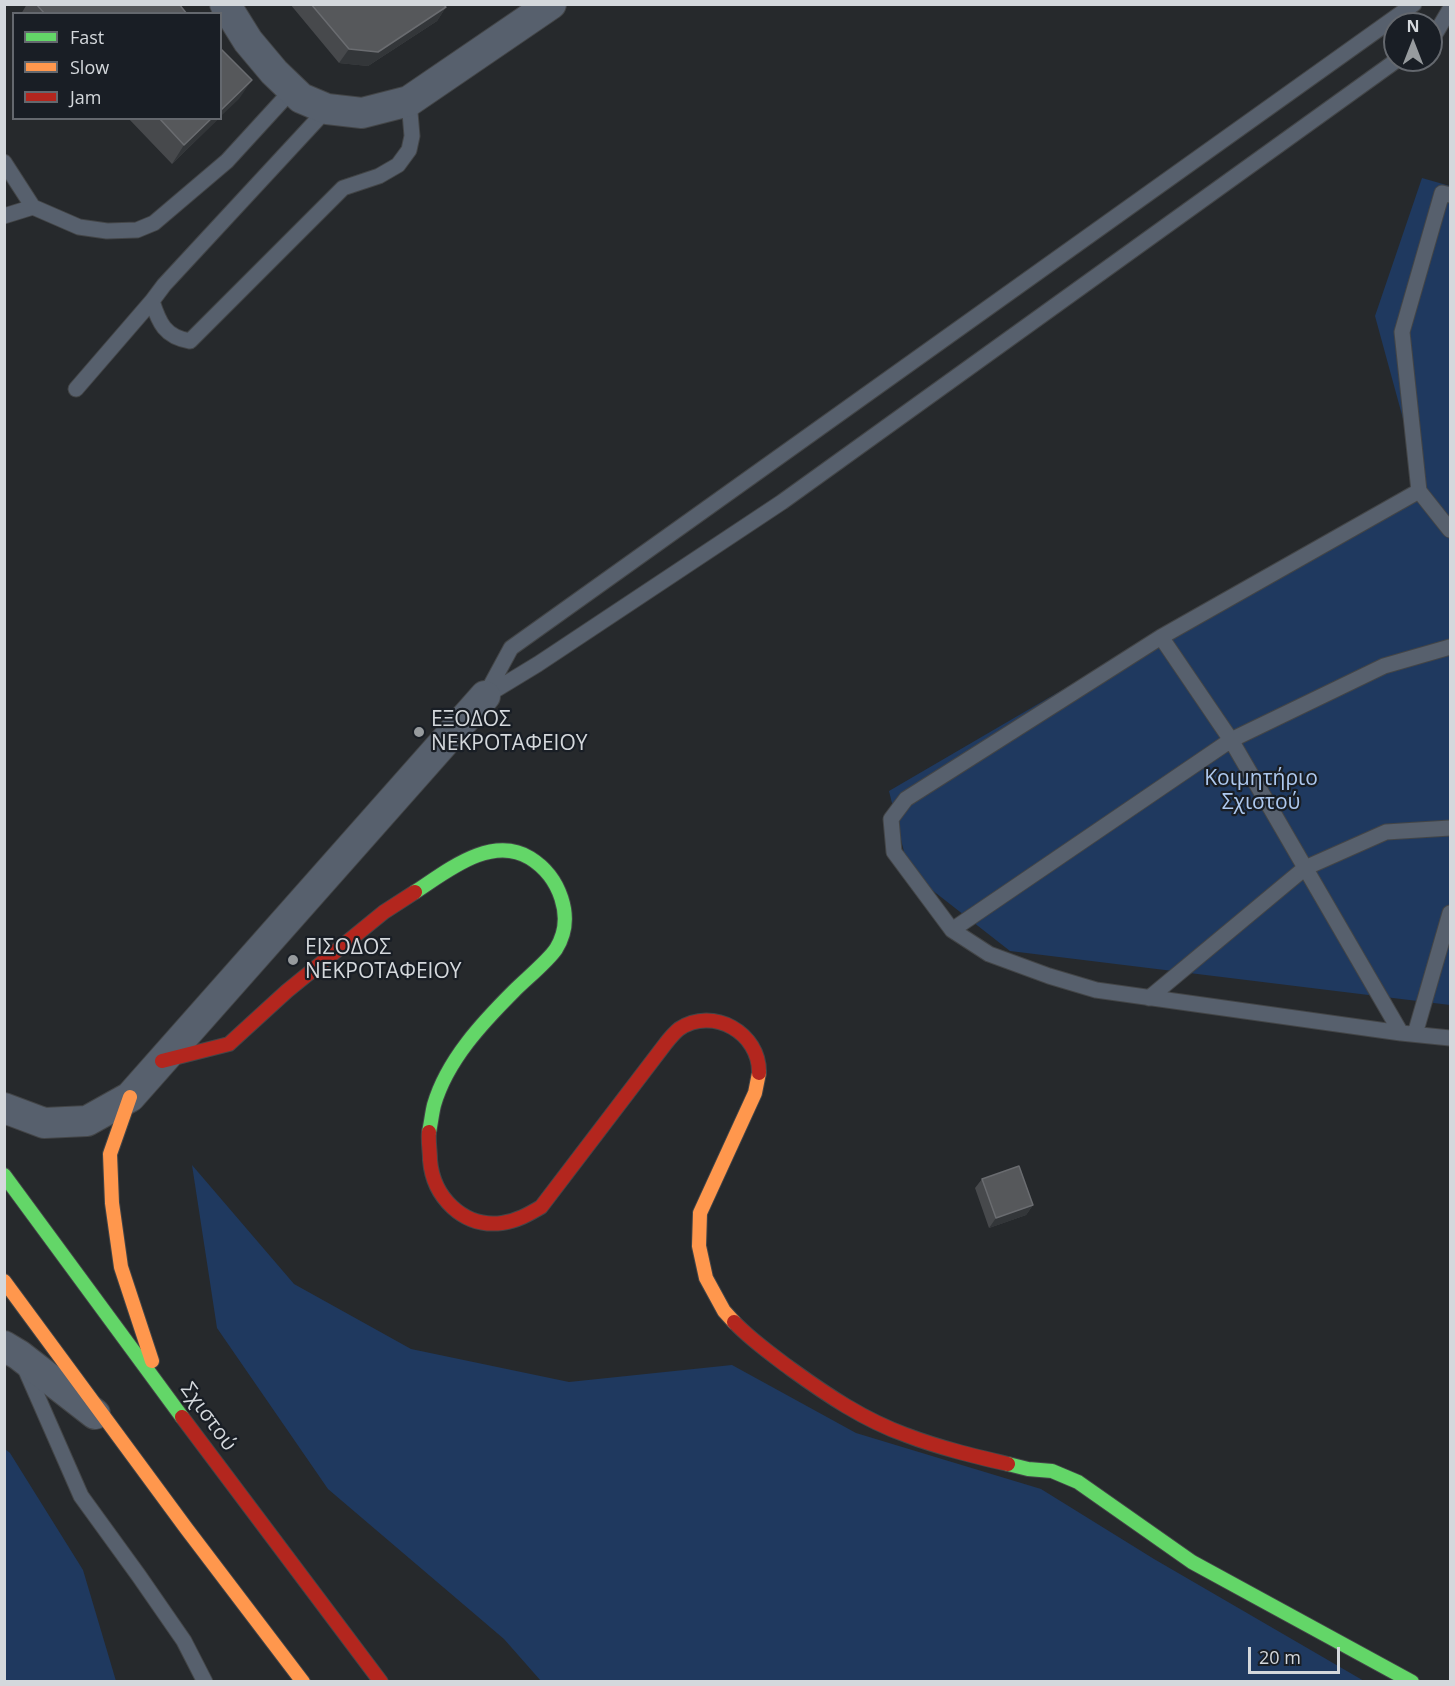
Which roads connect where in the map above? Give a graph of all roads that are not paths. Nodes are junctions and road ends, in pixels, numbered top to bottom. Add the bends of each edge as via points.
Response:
1 (225, 4) edge
2 (550, 4) edge
3 (1414, 4) edge
4 (1383, 70) edge
5 (292, 90) junction
6 (409, 101) junction
7 (327, 109) junction
8 (4, 162) edge
9 (1450, 195) edge
10 (33, 207) junction
11 (4, 216) edge
12 (152, 301) junction
13 (76, 389) dead end
14 (1419, 491) junction
15 (1450, 530) edge
16 (1161, 637) junction
17 (1450, 648) edge
18 (486, 696) junction
19 (1231, 740) junction
20 (1450, 828) edge
21 (1305, 868) junction
22 (1450, 913) edge
23 (952, 930) junction
24 (1149, 998) junction
25 (1408, 1034) junction
26 (1450, 1038) edge
27 (162, 1061) junction
28 (130, 1097) junction
29 (4, 1108) edge
30 (4, 1176) edge
31 (4, 1281) edge
32 (12, 1350) edge
33 (162, 1391) junction
34 (113, 1428) junction
35 (205, 1682) edge
36 (303, 1682) edge
37 (381, 1682) edge
38 (1412, 1682) edge

1 - 5 street via 248,41
2 - 6 street
3 - 18 lane via 511,648
4 - 18 lane via 782,502
5 - 7 street
5 - 10 lane via 227,161 154,223 137,230 98,230 79,227
6 - 7 street via 362,113
6 - 12 lane via 412,136 409,150 398,165 343,188 190,341 176,339 158,321
7 - 12 lane
8 - 10 lane
9 - 14 lane via 1442,193 1402,332
10 - 11 lane
12 - 13 lane
14 - 15 lane
14 - 16 lane
16 - 19 lane
16 - 23 lane via 906,799 891,819 894,852
17 - 19 lane via 1384,666
18 - 27 street
19 - 21 lane
19 - 23 lane
20 - 21 lane via 1386,832
21 - 24 lane
21 - 25 lane
22 - 25 lane
23 - 24 lane via 989,954 1049,976 1096,990
24 - 25 lane
25 - 26 lane
27 - 28 street
27 - 38 street via 229,1044 384,912 457,865 483,852 506,851 528,857 546,871 558,888 564,908 564,929 556,949 465,1046 441,1088 427,1139 434,1183 446,1202 461,1215 482,1223 503,1224 523,1219 541,1207 678,1030 694,1022 712,1020 729,1024 754,1047 759,1078 700,1214 699,1246 706,1278 724,1311 749,1338 825,1394 905,1435 949,1450 1052,1471 1078,1482 1192,1562
28 - 29 street via 87,1121 44,1123
28 - 33 street via 110,1154 114,1229 121,1267
30 - 33 street, Σχιστού
31 - 34 street
32 - 34 street
32 - 35 lane via 81,1496 184,1641
33 - 37 street, Σχιστού
34 - 36 street

